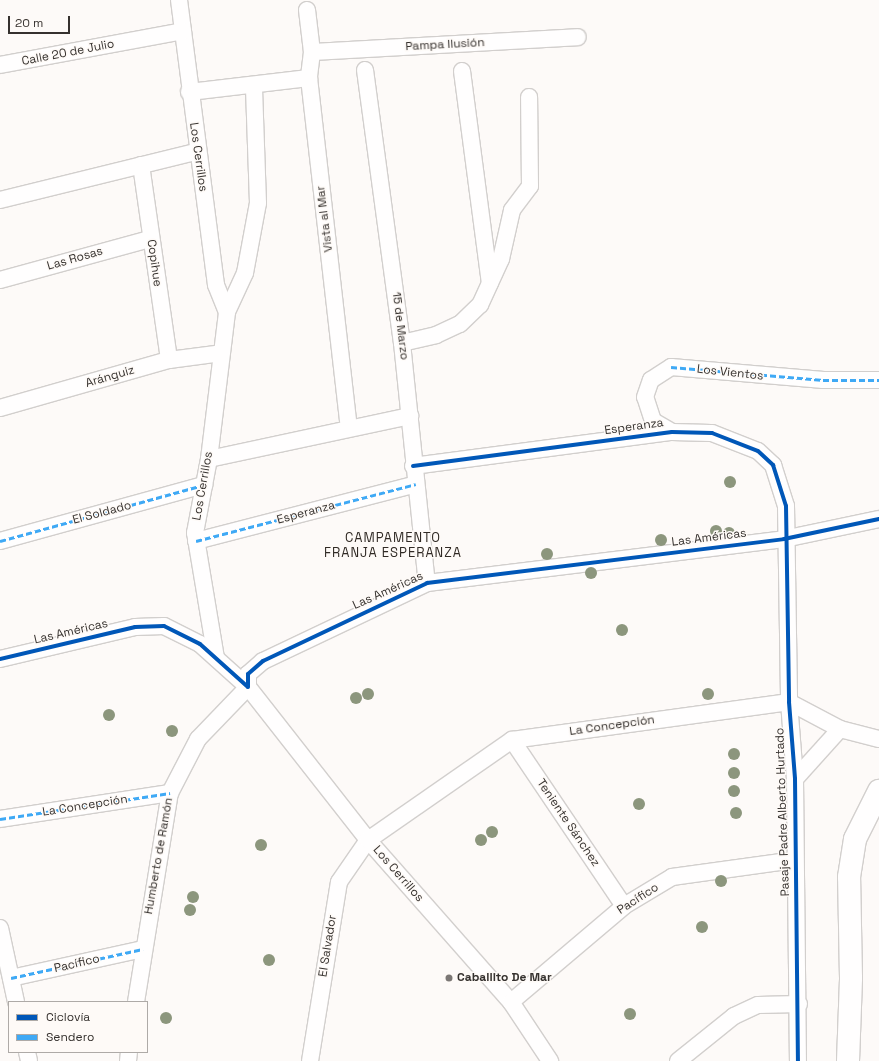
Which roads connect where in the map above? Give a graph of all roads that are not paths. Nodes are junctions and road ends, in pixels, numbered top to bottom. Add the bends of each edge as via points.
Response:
1 (179, 0) edge
2 (307, 10) dead end
3 (183, 31) junction
4 (578, 37) dead end
5 (312, 52) junction
6 (0, 65) edge
7 (365, 70) dead end
8 (462, 71) dead end
9 (309, 78) junction
10 (254, 86) junction
11 (189, 92) junction
12 (529, 97) dead end
13 (196, 152) junction
14 (141, 165) junction
15 (0, 200) edge
16 (150, 239) junction
17 (0, 280) edge
18 (490, 283) junction
19 (227, 312) junction
20 (402, 343) junction
21 (222, 353) junction
22 (169, 360) junction
23 (879, 380) edge
24 (0, 408) edge
25 (410, 416) junction
26 (349, 428) junction
27 (672, 432) junction
28 (209, 459) junction
29 (413, 466) junction
30 (416, 484) junction
31 (204, 485) junction
32 (879, 519) edge
33 (784, 539) junction
34 (0, 541) edge
35 (196, 541) junction
36 (427, 583) junction
37 (216, 658) junction
38 (0, 659) edge
39 (248, 687) junction
40 (789, 702) junction
41 (840, 729) junction
42 (879, 739) edge
43 (512, 740) junction
44 (795, 779) junction
45 (879, 791) edge
46 (170, 792) junction
47 (0, 819) edge
48 (368, 840) junction
49 (794, 860) junction
50 (624, 906) junction
51 (0, 928) edge
52 (143, 949) junction
53 (11, 978) junction
54 (16, 1001) edge
55 (136, 1001) edge
56 (510, 1002) junction
57 (799, 1004) junction
58 (310, 1061) edge
59 (550, 1061) edge
60 (678, 1061) edge
61 (798, 1061) edge
62 (848, 1061) edge

1 - 3 street, Los Cerrillos
2 - 5 street, Vista al Mar
3 - 6 street, Calle 20 de Julio
3 - 11 street, Los Cerrillos
4 - 5 street, Pampa Ilusión
5 - 9 street, Vista al Mar
7 - 20 street, 15 de Marzo
8 - 18 street
9 - 10 street
9 - 26 street, Vista al Mar
10 - 11 street
10 - 19 street, Los Cerrillos via 258,203 246,273
11 - 13 street, Los Cerrillos
12 - 18 street via 530,186 512,210 501,259
13 - 14 street
13 - 19 street, Los Cerrillos via 216,285
14 - 15 street
14 - 16 street, Copihue
16 - 17 street, Las Rosas
16 - 22 street, Copihue
18 - 20 street via 480,305 460,324 436,335
19 - 21 street, Los Cerrillos
20 - 25 street, 15 de Marzo
21 - 22 street, Aránguiz
21 - 28 street, Los Cerrillos
22 - 24 street, Aránguiz
23 - 27 street, Los Vientos via 822,380 671,367 651,380 645,396 653,421
25 - 26 street
25 - 29 street, 15 de Marzo
26 - 28 street
27 - 29 street, Esperanza
27 - 33 street, Esperanza via 712,433 763,456 773,465 786,506
28 - 31 street, Los Cerrillos
29 - 30 street, 15 de Marzo
30 - 35 street, Esperanza
30 - 36 street, 15 de Marzo
31 - 34 street, El Soldado
31 - 35 street, Los Cerrillos
32 - 33 street, Las Américas
33 - 36 street, Las Américas
33 - 40 street, Pasaje Padre Alberto Hurtado
35 - 37 street, Los Cerrillos
36 - 39 street, Las Américas via 262,661 248,674
37 - 38 street, Las Américas via 200,644 164,626 135,627
37 - 39 street, Las Américas
39 - 46 street, Humberto de Ramón via 202,735
39 - 48 street, Los Cerrillos
40 - 41 street
40 - 43 street, La Concepción
40 - 44 street, Pasaje Padre Alberto Hurtado
41 - 42 street
41 - 44 street, Pasaje Padre Alberto Hurtado
43 - 48 street, La Concepción
43 - 50 street, Teniente Sánchez
44 - 49 street, Pasaje Padre Alberto Hurtado
45 - 62 main road via 855,839 849,877 851,978
46 - 47 street, La Concepción
46 - 52 street, Humberto de Ramón
48 - 56 street, Los Cerrillos
48 - 58 street, El Salvador via 339,882
49 - 50 street, Pacífico via 672,878
49 - 57 street, Pasaje Padre Alberto Hurtado
50 - 56 street, Pacífico
51 - 53 street
52 - 53 street, Pacífico
52 - 55 street, Humberto de Ramón
53 - 54 street
56 - 59 street, Los Cerrillos
57 - 60 street via 758,1005 734,1016
57 - 61 street, Pasaje Padre Alberto Hurtado

